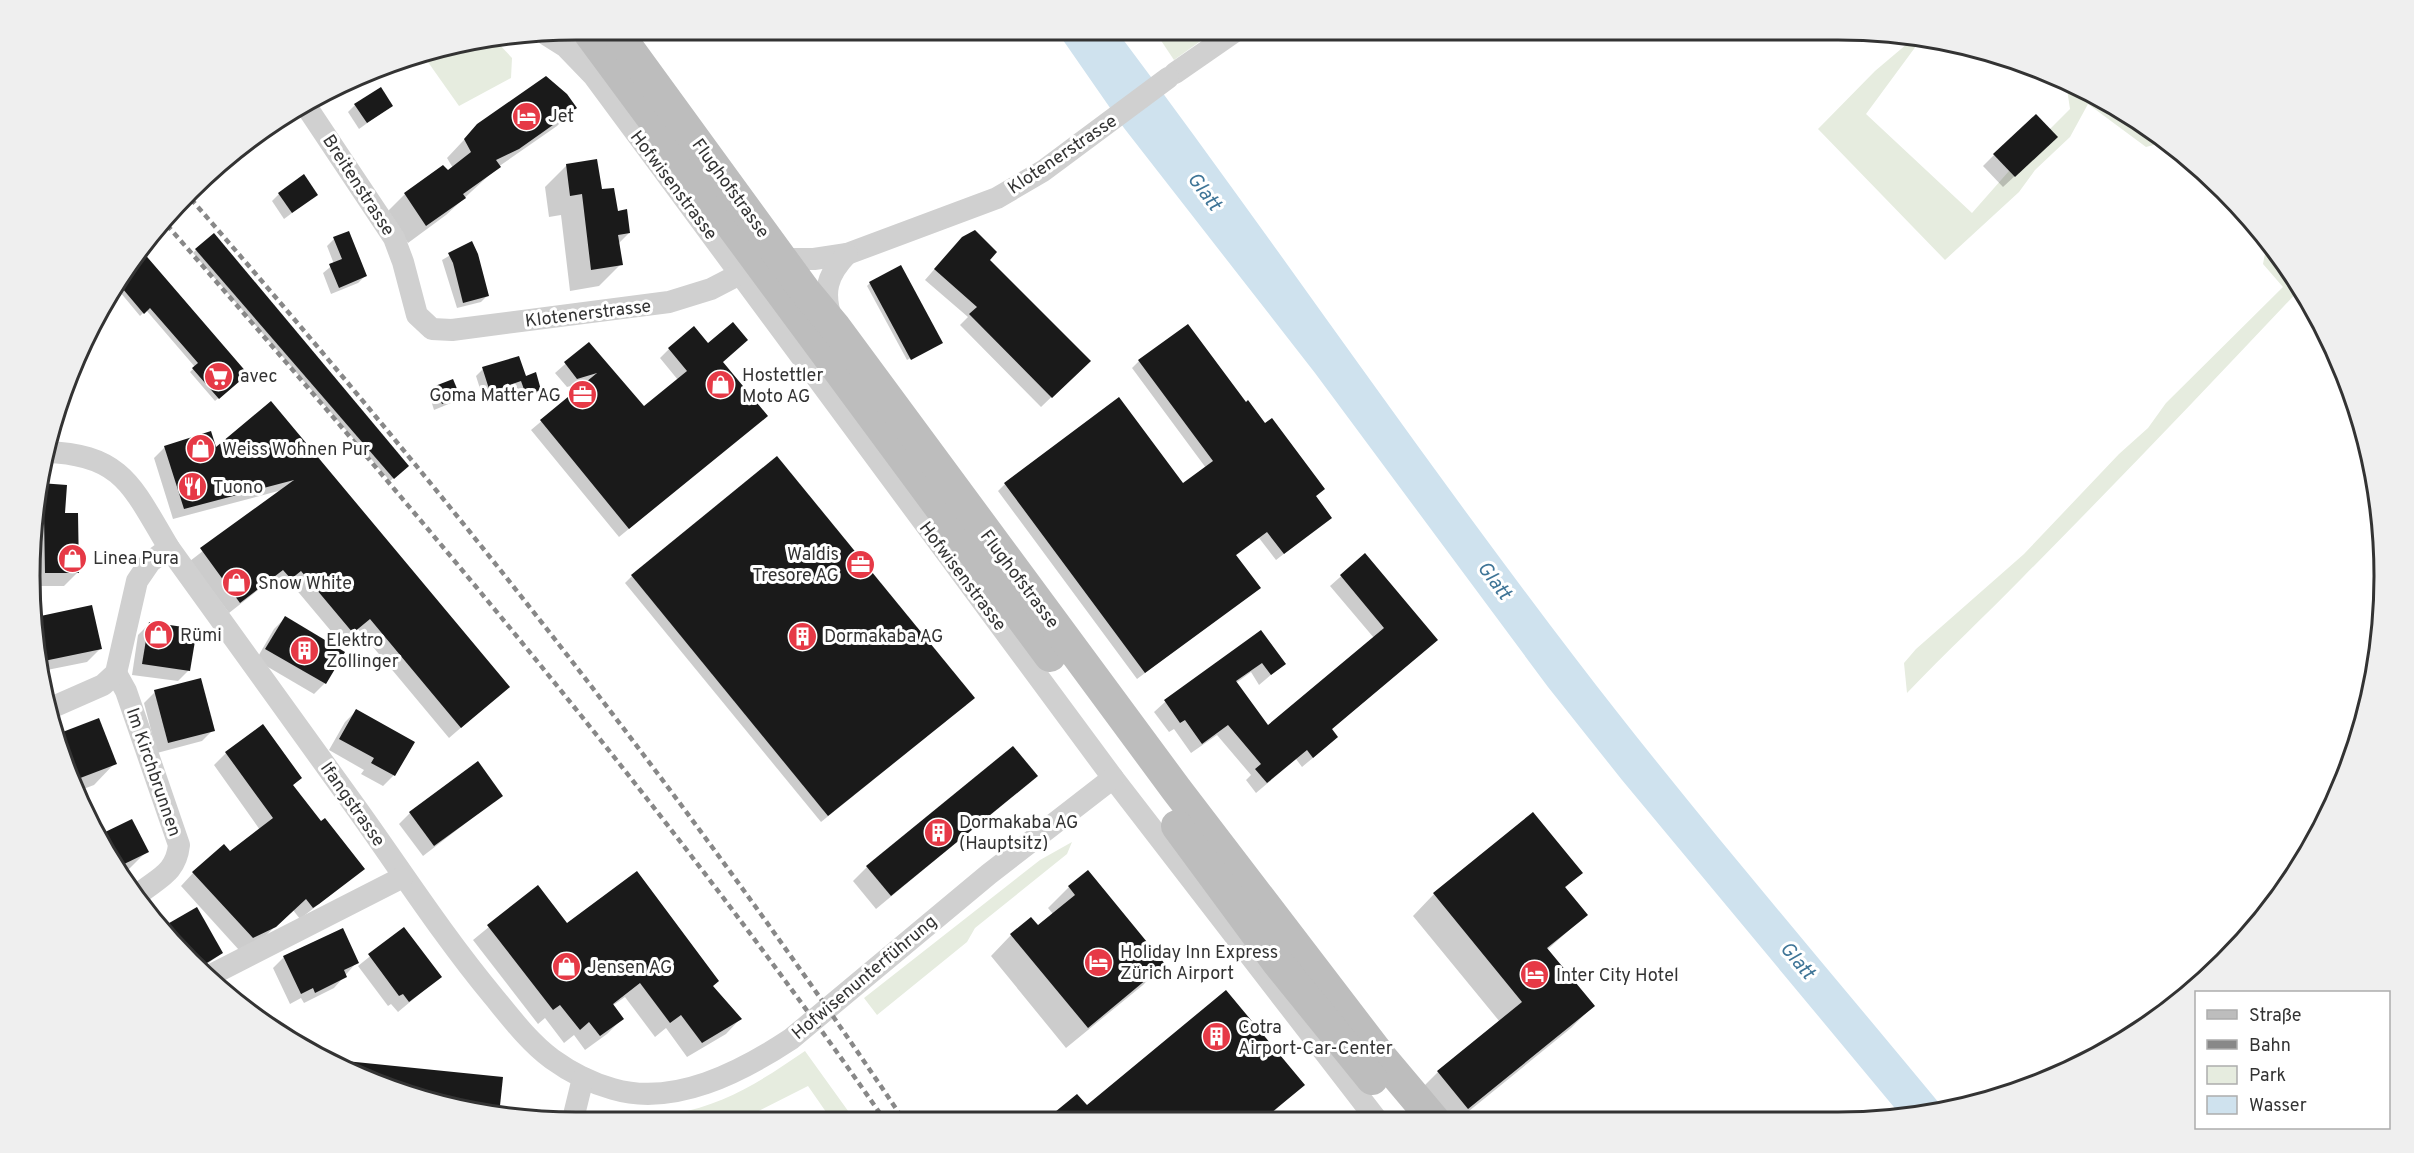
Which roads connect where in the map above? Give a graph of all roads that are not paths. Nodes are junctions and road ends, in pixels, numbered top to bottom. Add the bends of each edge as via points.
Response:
1 (594, 40) edge
2 (622, 40) edge
3 (1223, 40) edge
4 (557, 41) edge
5 (309, 111) edge
6 (847, 254) junction
7 (783, 259) junction
8 (740, 274) junction
9 (835, 327) junction
10 (432, 329) joint
11 (56, 452) edge
12 (169, 548) junction
13 (116, 673) junction
14 (57, 705) edge
15 (1113, 778) junction
16 (403, 877) junction
17 (143, 891) edge
18 (215, 972) edge
19 (583, 1078) junction
20 (575, 1112) edge
21 (1371, 1112) edge
22 (1399, 1112) edge
23 (1427, 1112) edge

1 - 22 main road, Flughofstrasse via 1278,963
2 - 7 main road, Flughofstrasse
3 - 6 street, Klotenerstrasse via 1043,171 997,198
4 - 8 street, Hofwisenstrasse via 593,75
5 - 10 street, Breitenstrasse via 394,238 417,315
6 - 7 street, Klotenerstrasse via 814,260
6 - 9 street via 834,267 826,287 826,304
7 - 9 main road, Flughofstrasse
8 - 10 street, Klotenerstrasse via 711,289 669,302 452,330
8 - 15 street, Hofwisenstrasse
9 - 23 main road, Flughofstrasse via 1176,789
11 - 12 street, Ifangstrasse via 77,453 119,472
12 - 13 street via 150,562 137,581
12 - 16 street, Ifangstrasse
13 - 14 street via 103,685
13 - 17 street, Im Kirchbrunnen via 126,691 178,844 173,868
15 - 19 street, Hofwisenunterführung via 989,874 791,1039 759,1060 675,1092 640,1094
15 - 21 street, Hofwisenstrasse
16 - 18 street
16 - 19 street, Ifangstrasse via 521,1030 552,1059
19 - 20 street

